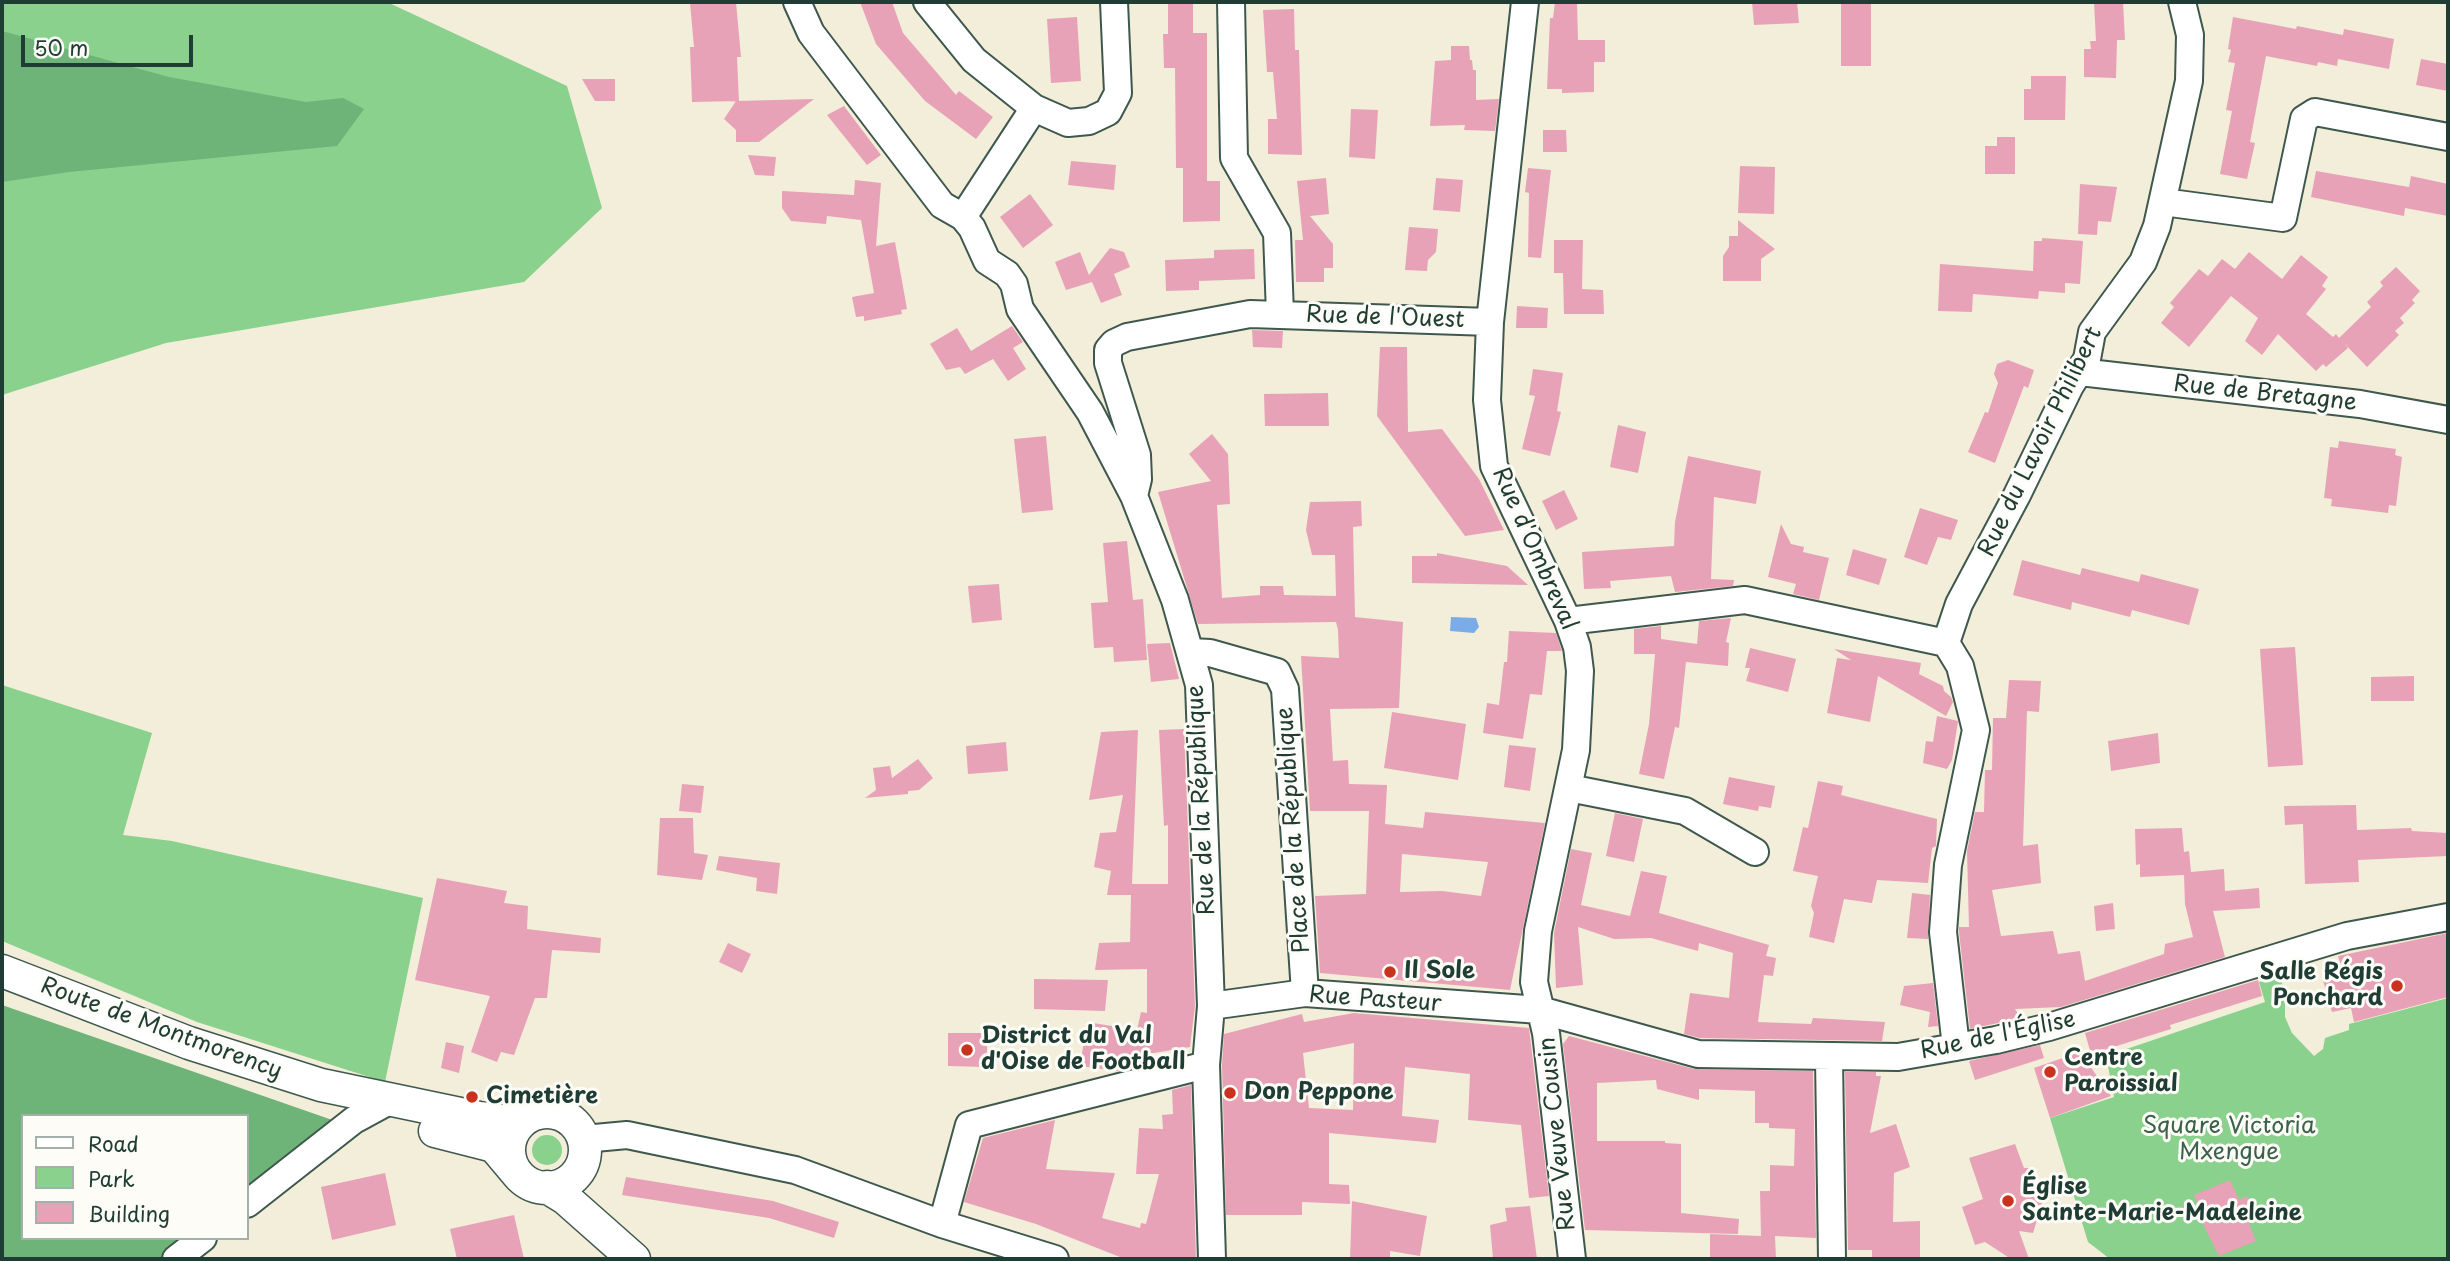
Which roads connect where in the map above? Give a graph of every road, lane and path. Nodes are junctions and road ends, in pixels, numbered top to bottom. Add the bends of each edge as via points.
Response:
1 (797, 2) edge
2 (927, 2) edge
3 (1114, 2) edge
4 (1230, 2) edge
5 (1525, 2) edge
6 (2182, 2) edge
7 (1034, 108) junction
8 (2448, 137) edge
9 (2163, 202) junction
10 (963, 217) junction
11 (1280, 314) junction
12 (1490, 322) junction
13 (2080, 372) junction
14 (2448, 420) edge
15 (1134, 496) junction
16 (1568, 621) junction
17 (1945, 643) junction
18 (1191, 652) junction
19 (1569, 788) junction
20 (1755, 852) dead end
21 (2448, 917) edge
22 (2, 971) edge
23 (1305, 993) junction
24 (1211, 1006) junction
25 (1540, 1010) junction
26 (1956, 1047) junction
27 (1829, 1058) junction
28 (1206, 1065) junction
29 (379, 1106) junction
30 (528, 1117) junction
31 (584, 1139) junction
32 (515, 1171) junction
33 (578, 1171) junction
34 (547, 1188) junction
35 (248, 1203) edge
36 (590, 1222) junction
37 (942, 1224) junction
38 (200, 1240) edge
39 (176, 1259) edge
40 (634, 1259) edge
41 (1055, 1259) edge
42 (1212, 1259) edge
43 (1572, 1259) edge
44 (1832, 1259) edge

1 - 10 street, Rue de la République via 811,33 942,205
2 - 7 street via 974,60
3 - 7 street via 1118,93 1108,112 1089,121 1068,123
4 - 11 street, Rue de l'Ouest via 1234,158 1277,233
5 - 12 street, Rue d'Ombreval
6 - 9 street, Rue du Lavoir Philibert via 2190,35 2189,80
7 - 10 street
8 - 9 street via 2315,113 2304,119 2283,218
9 - 13 street, Rue du Lavoir Philibert via 2143,262 2092,332
10 - 15 street, Rue de la République via 987,261 1014,284 1020,309 1090,412
11 - 12 street, Rue de l'Ouest
11 - 15 street, Rue de l'Ouest via 1250,314 1114,342 1108,350 1108,363 1137,455
12 - 16 street, Rue d'Ombreval via 1487,400 1494,466
13 - 14 street, Rue de Bretagne via 2360,404
13 - 17 street, Rue du Lavoir Philibert via 1959,604
15 - 18 street, Rue de la République
16 - 17 street via 1745,600
16 - 19 street, Rue d'Ombreval via 1580,671
17 - 26 street via 1960,666 1976,730 1948,865 1942,932
18 - 23 street, Place de la République via 1210,653 1277,673 1284,689
18 - 24 street, Rue de la République via 1199,685
19 - 20 street via 1685,811
19 - 25 street, Rue d'Ombreval via 1538,931 1534,982
21 - 26 street, Rue de l'Église via 2347,936 2049,1027
22 - 29 main road, Route de Montmorency via 189,1043
23 - 24 street, Rue Pasteur
23 - 25 street, Rue Pasteur
24 - 28 street, Rue de la République
25 - 27 street, Rue de l'Église via 1698,1054
25 - 43 street, Rue Veuve Cousin
26 - 27 street, Rue de l'Église via 1898,1057
27 - 44 street
28 - 37 street via 969,1125
28 - 42 street, Rue de la République
29 - 30 main road, Route de Montmorency via 503,1121
29 - 32 main road, Route de Montmorency via 494,1146
29 - 35 street via 337,1132
30 - 31 main road via 561,1114 579,1128
30 - 32 main road via 511,1138
31 - 33 main road
31 - 37 street via 627,1135 795,1170
32 - 34 main road via 532,1185
33 - 34 main road via 567,1183
33 - 36 main road via 579,1203
34 - 36 main road
36 - 40 main road
37 - 41 street
38 - 39 street

